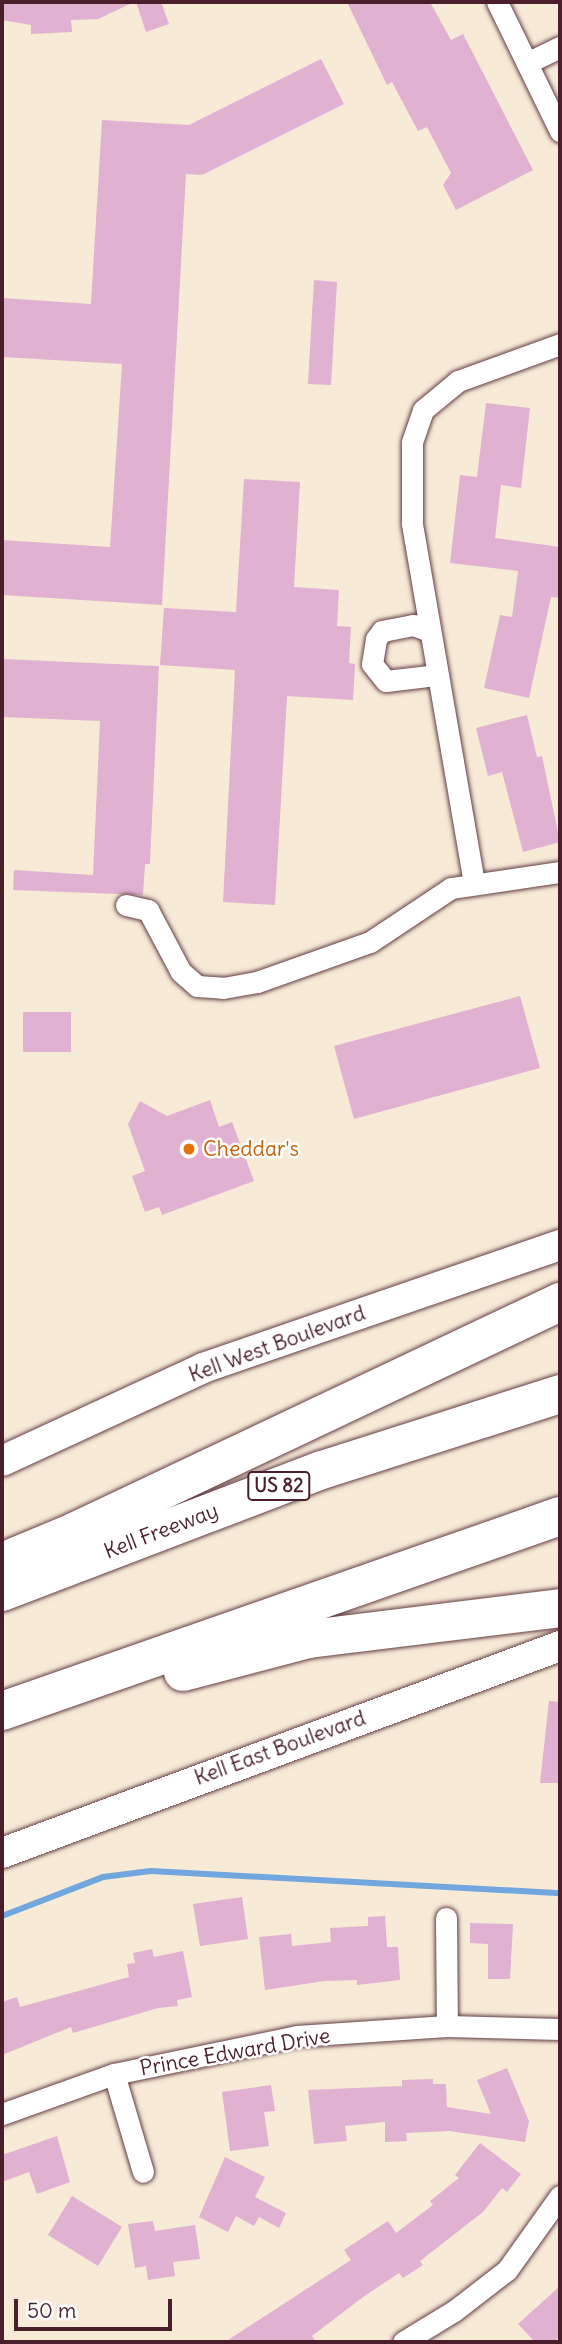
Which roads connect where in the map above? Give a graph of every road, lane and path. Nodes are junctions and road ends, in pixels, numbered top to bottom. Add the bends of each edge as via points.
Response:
1 (498, 2) edge
2 (560, 47) edge
3 (527, 63) junction
4 (560, 131) edge
5 (560, 344) edge
6 (429, 631) junction
7 (436, 675) junction
8 (560, 872) edge
9 (474, 883) junction
10 (126, 905) dead end
11 (560, 1245) edge
12 (560, 1302) edge
13 (560, 1394) edge
14 (2, 1461) edge
15 (560, 1517) edge
16 (2, 1562) edge
17 (2, 1592) edge
18 (560, 1608) edge
19 (560, 1646) edge
20 (2, 1711) edge
21 (2, 1720) edge
22 (2, 1853) edge
23 (446, 1918) dead end
24 (447, 2026) junction
25 (560, 2029) edge
26 (114, 2074) junction
27 (2, 2114) edge
28 (143, 2172) dead end
29 (560, 2196) edge
30 (403, 2342) edge

1 - 3 street
2 - 3 street
3 - 4 street
5 - 6 street via 458,382 423,410 412,442 412,523
6 - 7 street
6 - 7 street via 413,625 382,631 372,664 386,681
7 - 9 street
8 - 9 street
9 - 10 street via 451,888 370,942 257,982 223,988 197,986 181,972 149,910
11 - 14 main road, Kell West Boulevard via 203,1368
12 - 16 highway
13 - 17 highway, Kell Freeway / US 82 via 322,1470
15 - 20 highway
18 - 21 highway via 309,1639
19 - 22 main road, Kell East Boulevard
23 - 24 street
24 - 25 street, Prince Edward Drive
24 - 26 street, Prince Edward Drive via 297,2036
26 - 27 street, Prince Edward Drive
26 - 28 street
29 - 30 street via 507,2270 454,2311

